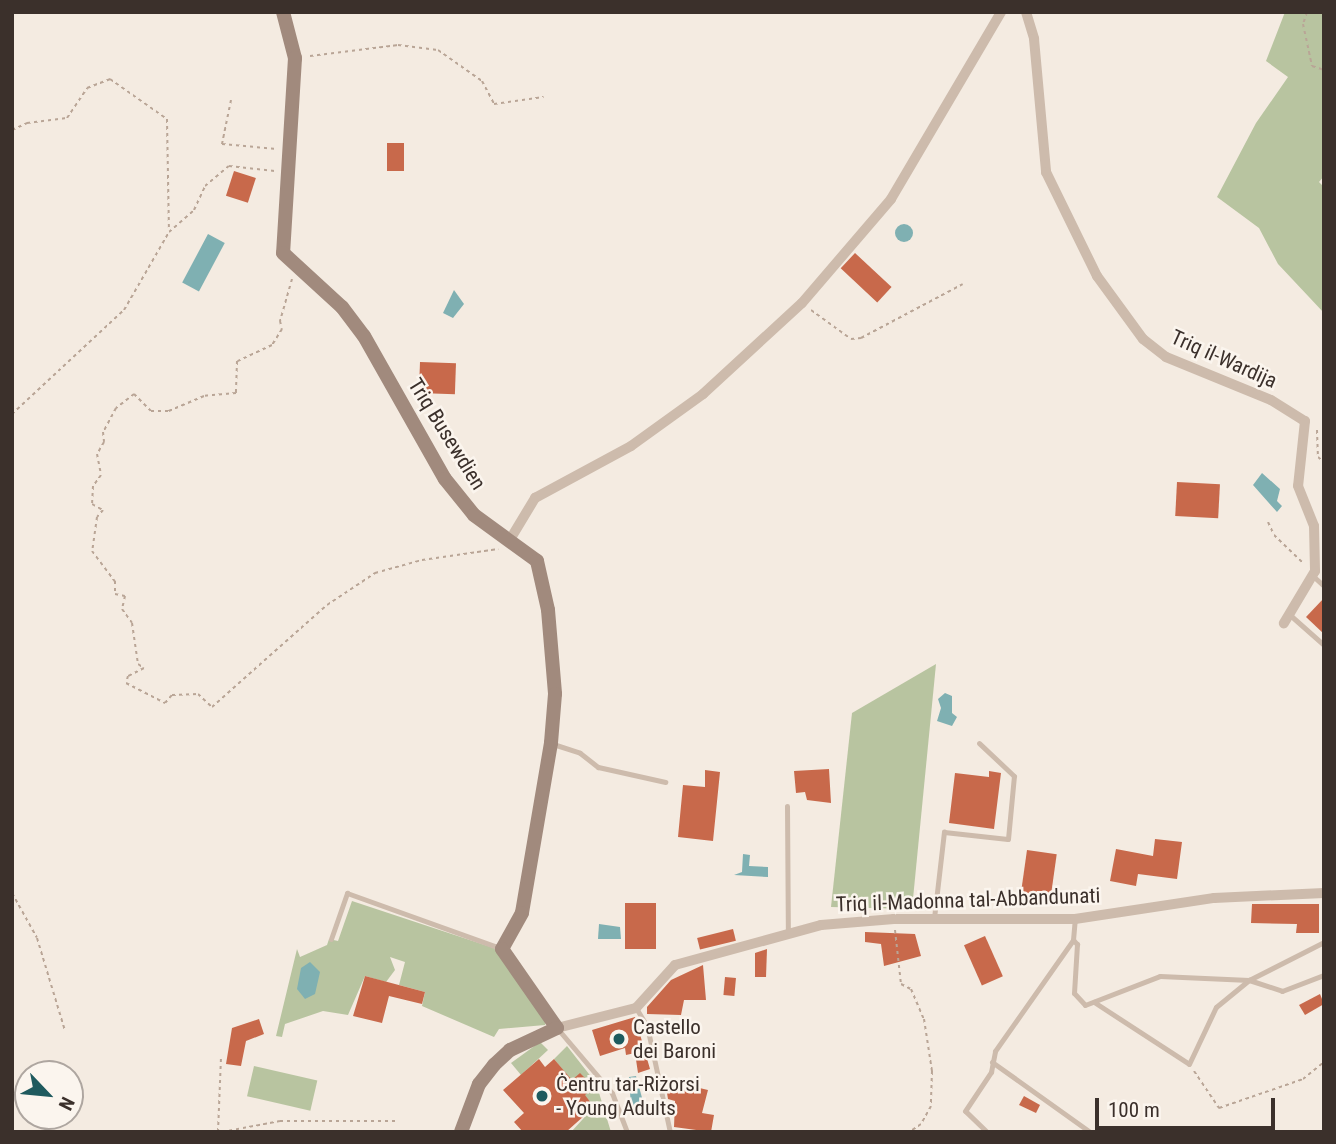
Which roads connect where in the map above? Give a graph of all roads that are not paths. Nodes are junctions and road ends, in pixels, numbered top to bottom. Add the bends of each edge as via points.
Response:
1 (283, 12) edge
2 (1001, 12) edge
3 (1026, 12) edge
4 (510, 538) junction
5 (1314, 573) junction
6 (1324, 586) edge
7 (1287, 618) joint
8 (1324, 645) edge
9 (551, 743) junction
10 (979, 743) dead end
11 (665, 782) dead end
12 (787, 806) dead end
13 (1324, 893) edge
14 (934, 918) junction
15 (1075, 919) junction
16 (788, 934) junction
17 (331, 939) dead end
18 (1073, 940) junction
19 (1324, 942) edge
20 (502, 949) junction
21 (1324, 975) edge
22 (1250, 980) junction
23 (1094, 1002) junction
24 (636, 1008) junction
25 (557, 1028) junction
26 (992, 1062) junction
27 (461, 1132) edge
28 (627, 1132) edge
29 (670, 1132) edge
30 (987, 1132) edge
31 (1090, 1132) edge

1 - 4 street, Triq Busewdien via 295,58 283,253 342,307 445,479 466,506
2 - 4 street via 891,199 802,303 760,345 631,446 535,498
3 - 5 street, Triq il-Wardija via 1034,38 1046,172 1097,276 1143,339 1166,357 1271,400 1305,421 1298,486 1314,526
4 - 9 street, Triq Busewdien via 537,561 543,581 555,694
5 - 6 lane
5 - 7 street
7 - 8 lane
9 - 11 lane via 580,753 598,767
9 - 20 street, Triq Busewdien via 527,914
10 - 14 lane via 1014,776 1008,839 944,832
12 - 16 lane
13 - 15 street, Triq il-Madonna tal-Abbandunati via 1214,898
14 - 15 street, Triq il-Madonna tal-Abbandunati
14 - 16 street, Triq il-Madonna tal-Abbandunati via 821,925
15 - 18 lane
16 - 24 street, Triq il-Madonna tal-Abbandunati via 675,965
17 - 20 lane via 347,893
18 - 23 lane via 1077,944 1074,993 1085,1005
18 - 26 lane
19 - 22 lane
20 - 25 street
21 - 22 lane via 1282,991
22 - 23 lane via 1160,976
22 - 23 lane via 1216,1006 1189,1064
24 - 25 street
24 - 29 lane via 647,1026
25 - 27 street via 501,1057 479,1084
25 - 28 lane via 611,1093
26 - 30 lane via 991,1072 965,1111
26 - 31 lane

